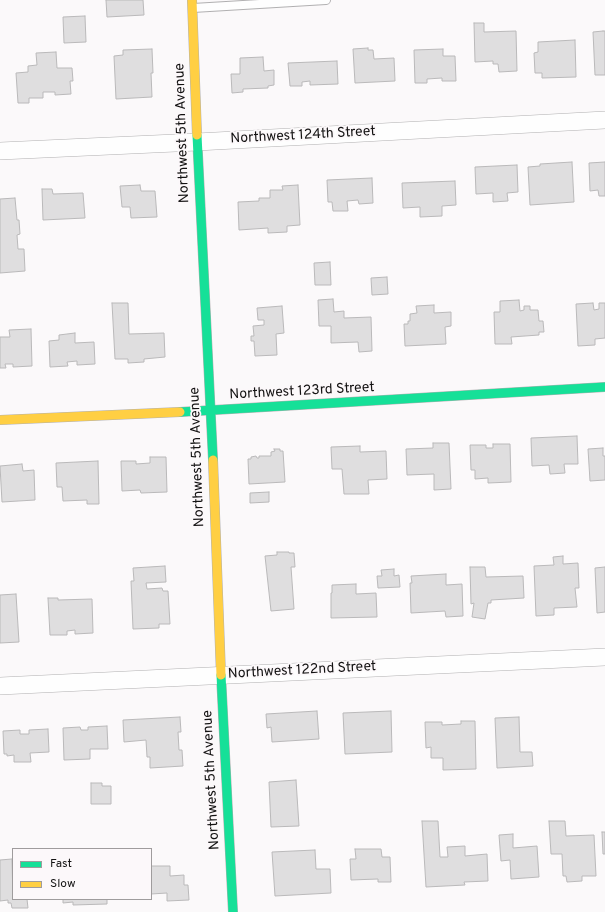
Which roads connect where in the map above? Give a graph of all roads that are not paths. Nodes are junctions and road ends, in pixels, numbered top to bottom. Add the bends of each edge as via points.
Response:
1 (326, 0) edge
2 (192, 4) edge
3 (605, 120) edge
4 (197, 142) junction
5 (0, 151) edge
6 (605, 387) edge
7 (211, 411) junction
8 (0, 420) edge
9 (605, 658) edge
10 (221, 675) junction
11 (0, 686) edge
12 (233, 912) edge

1 - 2 lane
2 - 4 street, Northwest 5th Avenue
3 - 4 street, Northwest 124th Street
4 - 5 street, Northwest 124th Street
4 - 7 street, Northwest 5th Avenue
6 - 7 street, Northwest 123rd Street
7 - 8 street, Northwest 123rd Street
7 - 10 street, Northwest 5th Avenue
9 - 10 street, Northwest 122nd Street
10 - 11 street, Northwest 122nd Street
10 - 12 street, Northwest 5th Avenue

